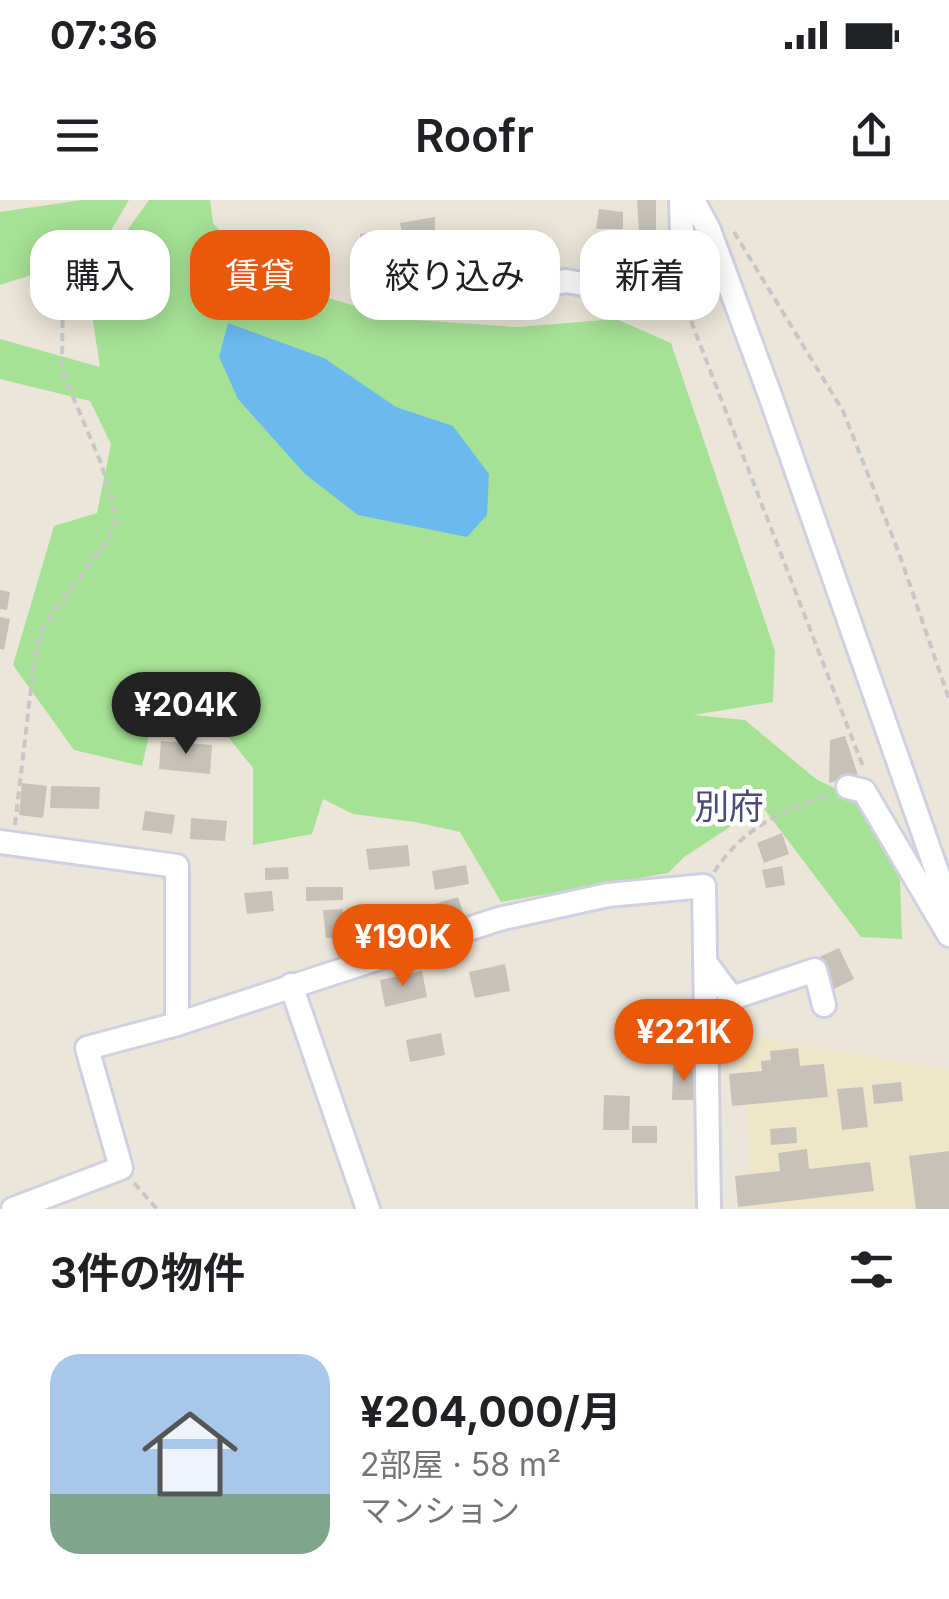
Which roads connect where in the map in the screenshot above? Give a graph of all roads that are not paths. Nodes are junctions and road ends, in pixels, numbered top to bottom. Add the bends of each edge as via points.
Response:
1 (681, 200) edge
2 (694, 200) edge
3 (560, 282) edge
4 (848, 787) road end
5 (6, 843) edge
6 (949, 906) edge
7 (949, 935) edge
8 (706, 962) junction
9 (291, 984) junction
10 (732, 998) junction
11 (824, 1005) dead end
12 (706, 1010) junction
13 (176, 1024) junction
14 (13, 1209) edge
15 (368, 1209) edge
16 (709, 1209) edge

1 - 3 street via 684,302
2 - 6 street via 772,398
4 - 7 street via 864,791
5 - 13 street via 177,866
8 - 9 street via 704,886 608,895 499,919
8 - 10 street
8 - 12 street
9 - 13 street
9 - 15 street
10 - 11 street via 815,970
10 - 12 street
12 - 16 street
13 - 14 street via 87,1048 121,1168

